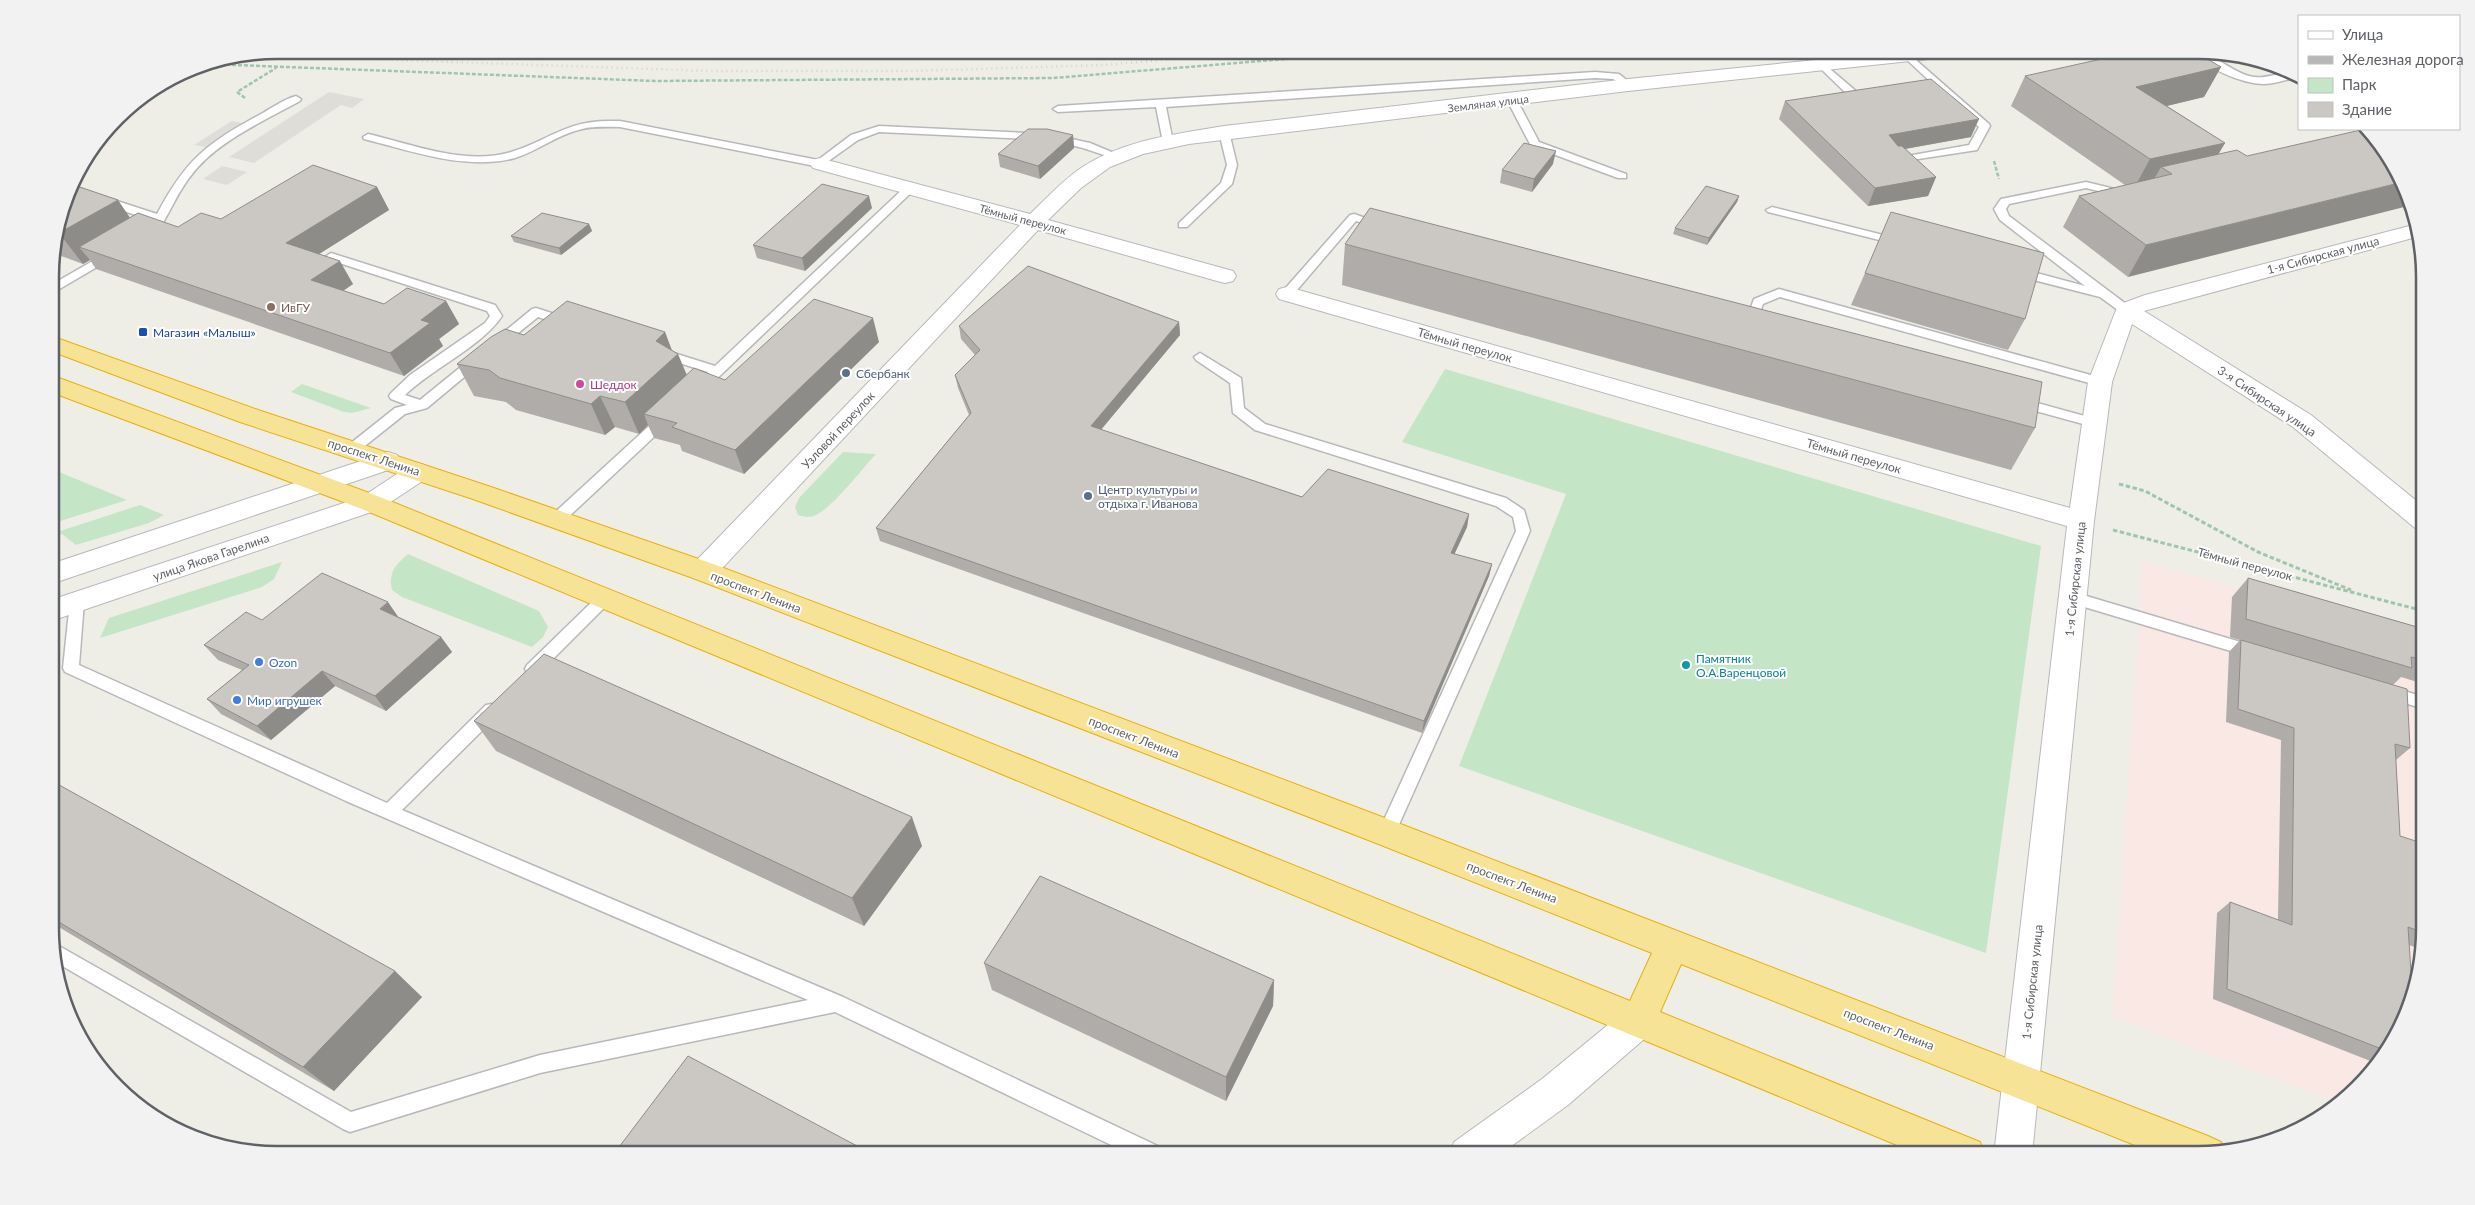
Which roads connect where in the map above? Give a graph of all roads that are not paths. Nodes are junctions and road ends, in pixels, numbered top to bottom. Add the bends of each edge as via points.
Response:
1 (1890, 59) edge
2 (1911, 59) edge
3 (2209, 59) edge
4 (1823, 66) junction
5 (2286, 77) edge
6 (1628, 85) junction
7 (1853, 94) edge
8 (296, 99) dead end
9 (1512, 100) junction
10 (1160, 104) junction
11 (1058, 109) dead end
12 (1224, 132) junction
13 (368, 137) dead end
14 (1168, 142) junction
15 (1116, 156) junction
16 (1896, 161) edge
17 (820, 164) junction
18 (1622, 176) dead end
19 (910, 188) junction
20 (76, 191) edge
21 (2130, 196) edge
22 (1772, 210) dead end
23 (160, 220) junction
24 (1034, 222) junction
25 (1183, 225) dead end
26 (1391, 228) edge
27 (2412, 233) edge
28 (138, 239) edge
29 (1914, 246) edge
30 (121, 248) edge
31 (330, 257) edge
32 (2009, 270) edge
33 (1225, 276) dead end
34 (59, 284) edge
35 (1287, 294) joint
36 (2104, 294) junction
37 (2126, 310) junction
38 (574, 325) edge
39 (1749, 329) edge
40 (59, 346) edge
41 (650, 349) edge
42 (1200, 357) dead end
43 (717, 371) junction
44 (2100, 382) junction
45 (59, 386) edge
46 (688, 398) edge
47 (2007, 399) edge
48 (422, 405) junction
49 (673, 412) edge
50 (2094, 423) junction
51 (351, 450) junction
52 (388, 461) junction
53 (418, 472) junction
54 (322, 484) junction
55 (371, 503) junction
56 (2416, 514) edge
57 (557, 519) junction
58 (2081, 521) junction
59 (59, 571) edge
60 (703, 571) junction
61 (605, 598) junction
62 (2073, 598) junction
63 (77, 602) junction
64 (59, 608) edge
65 (2265, 655) edge
66 (520, 682) edge
67 (2378, 689) edge
68 (506, 696) edge
69 (2416, 701) edge
70 (389, 812) junction
71 (1387, 834) junction
72 (1672, 946) junction
73 (61, 955) edge
74 (836, 1003) junction
75 (1638, 1022) junction
76 (2021, 1080) junction
77 (1136, 1146) edge
78 (1480, 1146) edge
79 (1945, 1146) edge
80 (2014, 1146) edge
81 (2188, 1146) edge

1 - 4 street, Земляная улица
2 - 16 lane via 1985,126 1972,148
3 - 5 lane via 2251,80
4 - 6 street, Земляная улица
4 - 7 lane
6 - 9 street, Земляная улица
6 - 10 lane via 1615,76 1595,74
8 - 23 lane via 216,147 190,169
9 - 12 street, Земляная улица
9 - 18 lane via 1535,144
10 - 11 lane
10 - 14 lane
12 - 14 street, Земляная улица
12 - 25 lane via 1232,165 1226,184
13 - 17 lane via 485,159 526,151 571,129 592,124 620,124
14 - 15 street, Земляная улица
15 - 17 lane via 1049,137 880,129 850,139
15 - 24 street, Земляная улица via 1088,171
17 - 19 street, Тёмный переулок
19 - 24 street, Тёмный переулок
19 - 43 lane
20 - 23 lane
21 - 36 lane via 2086,185 2005,201 2000,209 2004,218
22 - 29 lane
23 - 28 lane via 154,229
24 - 33 street, Тёмный переулок
24 - 60 street, Узловой переулок
26 - 35 lane via 1354,217
27 - 37 street, 1-я Сибирская улица via 2153,300
30 - 34 lane
31 - 48 lane via 491,308 496,316 489,326 415,378 396,396
32 - 36 lane
35 - 58 street, Тёмный переулок
36 - 37 lane
37 - 44 street, 1-я Сибирская улица
37 - 56 street, 3-я Сибирская улица via 2302,421
38 - 48 lane via 536,312
39 - 44 lane via 1758,302 1779,293
40 - 51 highway, проспект Ленина
41 - 43 lane
42 - 71 lane via 1236,381 1238,410 1260,427 1501,502 1518,514 1523,531
43 - 46 lane
44 - 50 street, 1-я Сибирская улица
45 - 54 highway
47 - 50 lane
48 - 51 lane via 400,411
49 - 57 lane
50 - 58 street, 1-я Сибирская улица
51 - 52 highway, проспект Ленина
52 - 53 highway, проспект Ленина
52 - 54 street
53 - 55 street, улица Якова Гарелина
53 - 57 highway, проспект Ленина
54 - 55 highway
54 - 59 street
55 - 61 highway
55 - 63 street, улица Якова Гарелина
57 - 60 highway, проспект Ленина
58 - 62 street, 1-я Сибирская улица
60 - 71 highway, проспект Ленина
61 - 66 lane
61 - 75 highway
62 - 65 lane
62 - 76 street, 1-я Сибирская улица
63 - 64 street, улица Якова Гарелина
63 - 70 lane via 71,668
67 - 69 lane
68 - 70 lane
70 - 74 lane
71 - 72 highway, проспект Ленина
72 - 75 highway
72 - 76 highway, проспект Ленина
73 - 74 lane via 350,1122 540,1064
74 - 77 lane
75 - 78 street via 1555,1092
75 - 79 highway
76 - 80 street, 1-я Сибирская улица
76 - 81 highway, проспект Ленина

